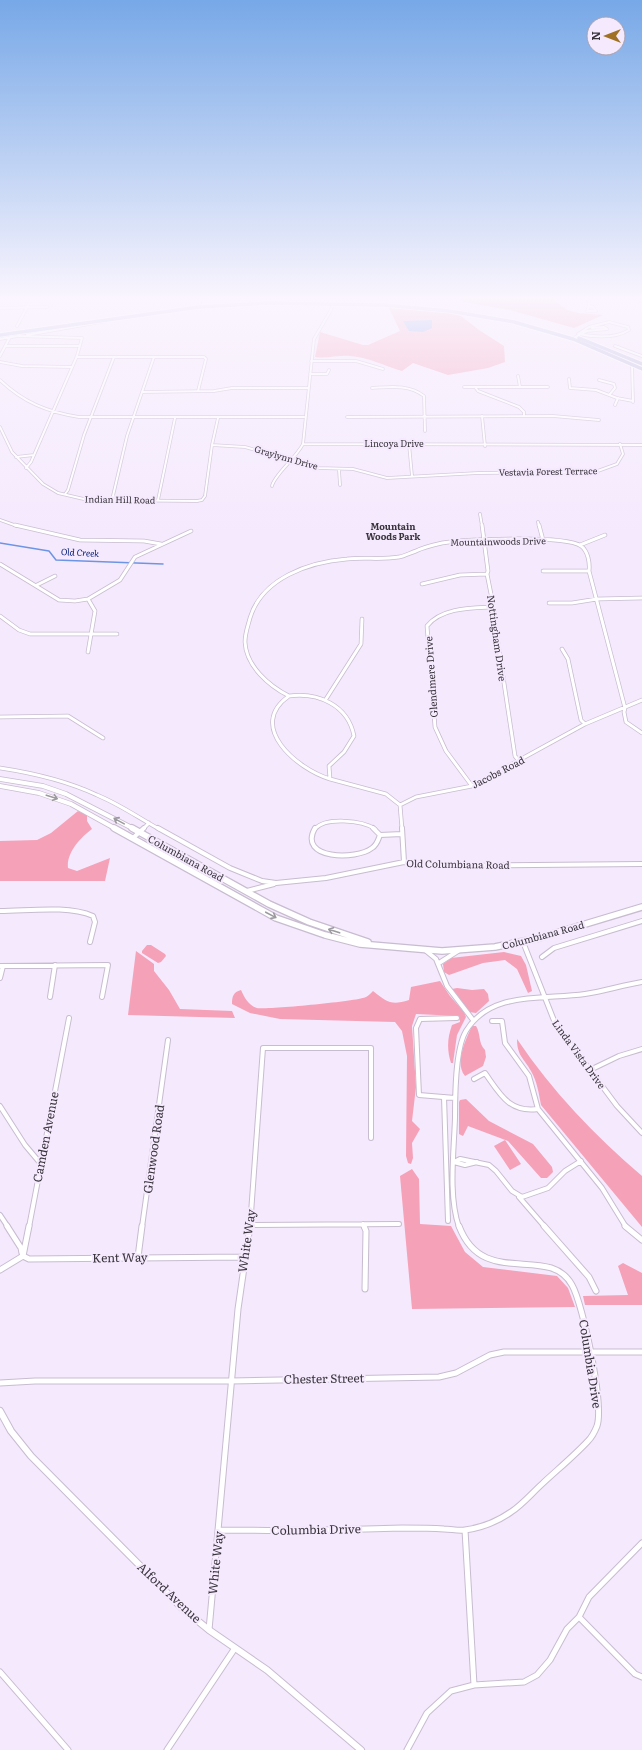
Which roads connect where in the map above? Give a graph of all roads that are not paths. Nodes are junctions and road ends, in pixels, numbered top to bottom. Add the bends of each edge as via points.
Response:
1 (67, 378) edge
2 (107, 378) edge
3 (147, 378) edge
4 (201, 378) edge
5 (309, 378) edge
6 (518, 378) edge
7 (632, 378) edge
8 (569, 379) dead end
9 (0, 380) edge
10 (599, 380) dead end
11 (475, 387) junction
12 (520, 387) junction
13 (548, 387) dead end
14 (308, 388) junction
15 (372, 388) dead end
16 (464, 388) dead end
17 (198, 391) junction
18 (142, 392) junction
19 (610, 394) junction
20 (618, 398) junction
21 (616, 405) dead end
22 (53, 412) junction
23 (424, 416) junction
24 (482, 416) junction
25 (524, 416) junction
26 (304, 417) junction
27 (347, 417) dead end
28 (92, 418) junction
29 (134, 418) junction
30 (175, 418) junction
31 (218, 418) junction
32 (599, 420) dead end
33 (0, 427) edge
34 (425, 432) dead end
35 (303, 444) junction
36 (409, 444) junction
37 (620, 444) junction
38 (212, 445) junction
39 (642, 445) edge
40 (485, 446) junction
41 (34, 455) junction
42 (16, 457) junction
43 (292, 462) junction
44 (26, 468) junction
45 (339, 470) junction
46 (456, 474) joint
47 (412, 476) junction
48 (340, 485) dead end
49 (272, 486) dead end
50 (65, 494) junction
51 (112, 500) junction
52 (158, 500) junction
53 (480, 514) dead end
54 (0, 520) edge
55 (538, 522) dead end
56 (191, 531) dead end
57 (605, 535) dead end
58 (484, 540) junction
59 (543, 540) junction
60 (160, 544) junction
61 (580, 545) junction
62 (0, 564) edge
63 (543, 570) dead end
64 (589, 571) junction
65 (487, 574) junction
66 (55, 576) dead end
67 (422, 584) dead end
68 (37, 586) junction
69 (642, 598) edge
70 (597, 599) junction
71 (88, 600) junction
72 (549, 603) dead end
73 (491, 607) junction
74 (0, 616) edge
75 (362, 619) dead end
76 (92, 634) junction
77 (117, 634) dead end
78 (562, 649) dead end
79 (88, 652) dead end
80 (289, 696) junction
81 (326, 699) junction
82 (642, 700) edge
83 (625, 708) junction
84 (0, 717) edge
85 (585, 724) junction
86 (642, 733) edge
87 (103, 738) dead end
88 (519, 761) junction
89 (0, 768) edge
90 (0, 779) edge
91 (330, 779) junction
92 (0, 786) edge
93 (43, 786) junction
94 (472, 786) junction
95 (38, 793) junction
96 (400, 805) junction
97 (149, 823) junction
98 (139, 832) junction
99 (402, 834) junction
100 (380, 835) junction
101 (133, 838) junction
102 (404, 862) junction
103 (642, 864) edge
104 (276, 883) junction
105 (246, 892) junction
106 (642, 907) edge
107 (0, 912) edge
108 (642, 921) edge
109 (90, 942) dead end
110 (523, 942) junction
111 (371, 944) junction
112 (425, 950) junction
113 (459, 951) junction
114 (542, 956) dead end
115 (438, 963) junction
116 (55, 965) junction
117 (1, 966) edge
118 (0, 978) edge
119 (642, 982) edge
120 (543, 996) junction
121 (50, 997) dead end
122 (102, 998) dead end
123 (69, 1018) dead end
124 (457, 1018) dead end
125 (473, 1020) junction
126 (492, 1021) dead end
127 (168, 1040) dead end
128 (642, 1049) edge
129 (590, 1070) junction
130 (474, 1079) dead end
131 (444, 1097) junction
132 (455, 1098) junction
133 (0, 1106) edge
134 (538, 1109) junction
135 (642, 1133) edge
136 (371, 1138) dead end
137 (581, 1161) junction
138 (454, 1162) junction
139 (41, 1164) junction
140 (518, 1196) junction
141 (0, 1215) edge
142 (448, 1221) dead end
143 (363, 1224) junction
144 (399, 1224) dead end
145 (250, 1225) junction
146 (642, 1240) edge
147 (23, 1256) junction
148 (138, 1257) junction
149 (244, 1257) junction
150 (0, 1270) edge
151 (365, 1289) dead end
152 (596, 1291) dead end
153 (590, 1352) junction
154 (642, 1352) edge
155 (230, 1380) junction
156 (0, 1383) edge
157 (0, 1411) edge
158 (219, 1530) junction
159 (465, 1530) junction
160 (642, 1542) edge
161 (579, 1617) junction
162 (209, 1630) junction
163 (235, 1648) junction
164 (0, 1672) edge
165 (642, 1676) edge
166 (474, 1685) junction
167 (68, 1750) edge
168 (167, 1750) edge
169 (361, 1750) edge
170 (407, 1750) edge

1 - 22 street
2 - 28 street
3 - 18 street
4 - 17 street
5 - 14 street
6 - 12 street
7 - 20 street via 633,401
8 - 19 street via 570,388
9 - 22 street via 26,402
10 - 19 street via 614,384 615,388
11 - 12 street
11 - 16 street
11 - 25 street via 478,392 519,407
12 - 13 street
14 - 17 street via 232,388
14 - 26 street
15 - 23 street via 404,387 417,391 424,396
17 - 18 street
18 - 29 street
19 - 20 street
20 - 21 street
22 - 28 street
22 - 41 street
23 - 24 street
23 - 27 street
23 - 34 street
24 - 25 street
24 - 40 street
25 - 32 street
26 - 31 street
26 - 35 street
28 - 29 street
28 - 50 street
29 - 30 street
29 - 51 street via 127,436
30 - 31 street
30 - 52 street
31 - 38 street
33 - 42 street, Indian Hill Road
35 - 36 street, Lincoya Drive
35 - 43 street
36 - 40 street, Lincoya Drive
36 - 47 street
37 - 39 street, Lincoya Drive
37 - 40 street, Lincoya Drive
37 - 46 street, Vestavia Forest Terrace via 623,454 617,464 595,472
38 - 43 street, Graylynn Drive via 245,446
38 - 52 street, Indian Hill Road via 205,496 202,500
41 - 42 street
41 - 44 street
42 - 44 street, Indian Hill Road
43 - 45 street, Graylynn Drive
43 - 49 street via 273,480
44 - 50 street, Indian Hill Road via 48,488
45 - 47 street, Graylynn Drive via 353,469 387,478
45 - 48 street
46 - 47 street, Graylynn Drive
50 - 51 street, Indian Hill Road via 80,500
51 - 52 street, Indian Hill Road
53 - 58 street, Nottingham Drive
54 - 60 street via 22,528 80,540 144,541
55 - 59 street
56 - 60 street
57 - 61 street
58 - 59 street, Mountainwoods Drive
58 - 65 street, Nottingham Drive
58 - 80 street, Mountainwoods Drive via 443,543 401,557 354,558 319,563 296,572 268,589 255,605 249,621 244,640 246,651 257,671 283,694
59 - 61 street, Mountainwoods Drive via 566,541
60 - 71 street via 135,558 120,580
61 - 64 street via 587,556
62 - 68 street
63 - 64 street
64 - 70 street
65 - 67 street via 460,575
65 - 73 street, Nottingham Drive via 493,604
66 - 68 street
68 - 71 street via 59,600
69 - 70 street
70 - 72 street
70 - 83 street
71 - 76 street via 95,611
73 - 88 street, Nottingham Drive via 515,756
73 - 94 street, Glendmere Drive via 445,614 433,618 427,626 438,738
74 - 76 street via 25,633
75 - 81 street via 362,644
76 - 77 street
76 - 79 street
78 - 85 street via 568,659 581,720
80 - 81 street
80 - 91 street via 278,704 273,712 272,723 276,737 297,763 317,775
81 - 91 street via 344,712 350,720 354,736 348,747 330,766
82 - 83 street, Jacobs Road
83 - 85 street, Jacobs Road
83 - 86 street via 626,722
84 - 87 street via 68,716
85 - 88 street, Jacobs Road
88 - 94 street, Jacobs Road
89 - 97 street, Old Columbiana Road via 67,783 112,801
90 - 93 main road, Columbiana Road
91 - 96 street via 386,794
92 - 95 main road, Columbiana Road
93 - 95 main road
98 -> 93 main road, Columbiana Road via 76,798
94 - 96 street, Jacobs Road via 413,798
95 -> 101 main road, Columbiana Road via 71,804
96 - 99 street
97 - 98 street
97 - 104 street, Old Columbiana Road via 230,868 262,881
98 - 101 street
98 - 105 main road, Columbiana Road
99 - 100 street
99 - 102 street
100 - 100 street via 375,827 366,822 324,823 313,831 313,844 324,854 364,853 372,849
101 -> 111 main road, Columbiana Road via 276,918 337,938
102 - 103 street, Old Columbiana Road via 446,866
102 - 104 street, Old Columbiana Road via 326,878
104 - 105 street, Old Columbiana Road
111 -> 105 main road, Columbiana Road via 306,921
106 - 110 main road, Columbiana Road
107 - 109 street via 89,913 95,920
108 - 114 street via 554,948
110 - 113 main road, Columbiana Road
110 - 120 street, Linda Vista Drive
111 - 112 main road, Columbiana Road
112 - 113 main road, Columbiana Road
112 - 115 street
113 - 115 street
115 - 125 street via 447,986
116 - 117 street
116 - 121 street
116 - 122 street via 108,965
117 - 118 street
119 - 120 street via 589,993
120 - 125 street via 499,1004
120 - 129 street, Linda Vista Drive via 555,1023
123 - 139 street, Camden Avenue
124 - 131 street via 420,1019 417,1024 419,1095
125 - 132 street, Columbia Drive via 463,1038
126 - 134 street via 502,1021 505,1043 529,1076
127 - 148 street, Glenwood Road
128 - 129 street via 619,1056
129 - 135 street, Linda Vista Drive via 617,1106
130 - 134 street via 485,1073 508,1103 527,1111
131 - 132 street
131 - 142 street
132 - 138 street, Columbia Drive
133 - 139 street
134 - 137 street
136 - 145 street, White Way via 371,1048 263,1048
137 - 140 street via 544,1190
137 - 146 street via 602,1188 626,1227
138 - 140 street via 460,1166 469,1166 477,1162 493,1167
138 - 153 street, Columbia Drive via 456,1211 461,1232 469,1246 481,1256 494,1261 542,1267 563,1275 572,1284 577,1296
139 - 147 street, Camden Avenue
140 - 152 street via 589,1277
141 - 147 street via 22,1248
143 - 144 street
143 - 145 street
143 - 151 street via 366,1231
145 - 149 street, White Way
147 - 148 street, Kent Way via 29,1259
147 - 150 street
148 - 149 street, Kent Way
149 - 155 street, White Way
153 - 154 street, Chester Street
153 - 155 street, Chester Street via 504,1352 490,1355 456,1373 439,1377
153 - 159 street, Columbia Drive via 598,1421 596,1430 589,1440 513,1511 496,1520
155 - 156 street, Chester Street
155 - 158 street, White Way
157 - 162 street, Alford Avenue via 11,1431 31,1456 167,1594
158 - 159 street, Columbia Drive
158 - 162 street, White Way
159 - 166 street
160 - 161 street via 589,1597
161 - 165 street via 635,1674
161 - 166 street via 567,1629 538,1676 524,1682
162 - 163 street, Alford Avenue
163 - 168 street
163 - 169 street, Alford Avenue via 267,1670
164 - 167 street
166 - 170 street via 451,1691 427,1713

